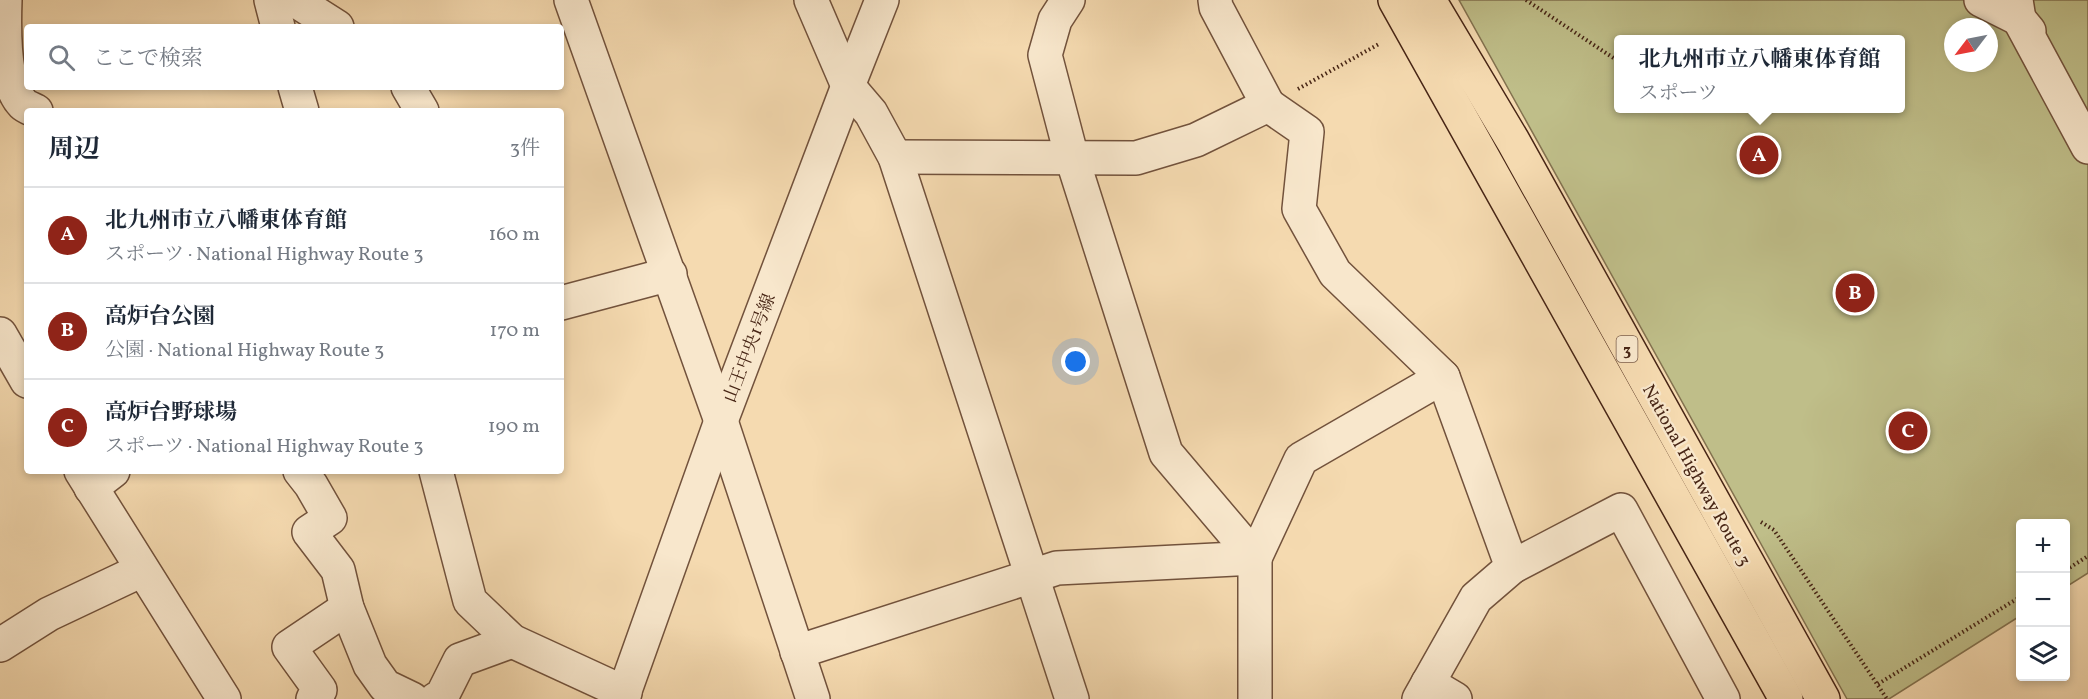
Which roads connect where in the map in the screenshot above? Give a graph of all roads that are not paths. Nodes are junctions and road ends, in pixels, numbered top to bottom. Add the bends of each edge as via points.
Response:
1 (5, 0) edge
2 (271, 0) edge
3 (296, 0) edge
4 (571, 0) edge
5 (811, 0) edge
6 (882, 0) edge
7 (1068, 0) edge
8 (1215, 0) edge
9 (1395, 0) edge
10 (1429, 0) edge
11 (1981, 0) edge
12 (2017, 10) edge
13 (277, 24) edge
14 (332, 24) edge
15 (848, 86) junction
16 (296, 90) edge
17 (410, 90) edge
18 (2088, 99) edge
19 (1268, 105) junction
20 (30, 108) edge
21 (301, 108) edge
22 (420, 108) edge
23 (2088, 147) edge
24 (895, 158) junction
25 (1072, 158) junction
26 (670, 274) junction
27 (564, 302) edge
28 (0, 334) edge
29 (1443, 377) junction
30 (16, 379) edge
31 (721, 421) junction
32 (302, 474) edge
33 (437, 474) edge
34 (95, 477) edge
35 (1255, 558) junction
36 (1512, 567) junction
37 (142, 570) junction
38 (1032, 576) junction
39 (347, 608) junction
40 (512, 641) junction
41 (0, 645) edge
42 (797, 652) junction
43 (1434, 694) edge
44 (624, 696) edge
45 (224, 699) edge
46 (313, 699) edge
47 (412, 699) edge
48 (436, 699) edge
49 (813, 699) edge
50 (1072, 699) edge
51 (1255, 699) edge
52 (1723, 699) edge
53 (1786, 699) edge
54 (1822, 699) edge

1 - 20 street via 4,37 11,81 23,104
2 - 13 street
3 - 14 street
4 - 26 street
5 - 15 street
6 - 15 street, 山王中央1号線
7 - 25 street via 1055,21 1045,55
8 - 19 street
9 - 53 highway, National Highway Route 3 / 3
10 - 54 highway, National Highway Route 3 / 3 via 1513,141
11 - 12 street
12 - 18 street
12 - 23 street
15 - 24 street via 871,112
15 - 31 street, 山王中央1号線
16 - 21 street
17 - 22 street
19 - 25 street via 1196,140 1136,158
19 - 29 street via 1307,132 1299,209 1335,273
24 - 25 street
24 - 38 street
25 - 35 street via 1166,453
26 - 27 street
26 - 31 street
28 - 30 street
29 - 35 street via 1301,459
29 - 36 street
31 - 42 street
31 - 44 street, 山王中央1号線
32 - 39 street via 330,518 309,532 338,570
33 - 40 street via 470,601
34 - 37 street
35 - 38 street via 1057,568
35 - 51 street
36 - 43 street via 1476,598
36 - 52 street via 1621,510
37 - 41 street via 48,614
37 - 45 street
38 - 42 street
38 - 50 street
39 - 46 street via 289,647 320,690
39 - 47 street via 370,665 385,686
40 - 44 street
40 - 48 street via 460,660 442,696
42 - 49 street

